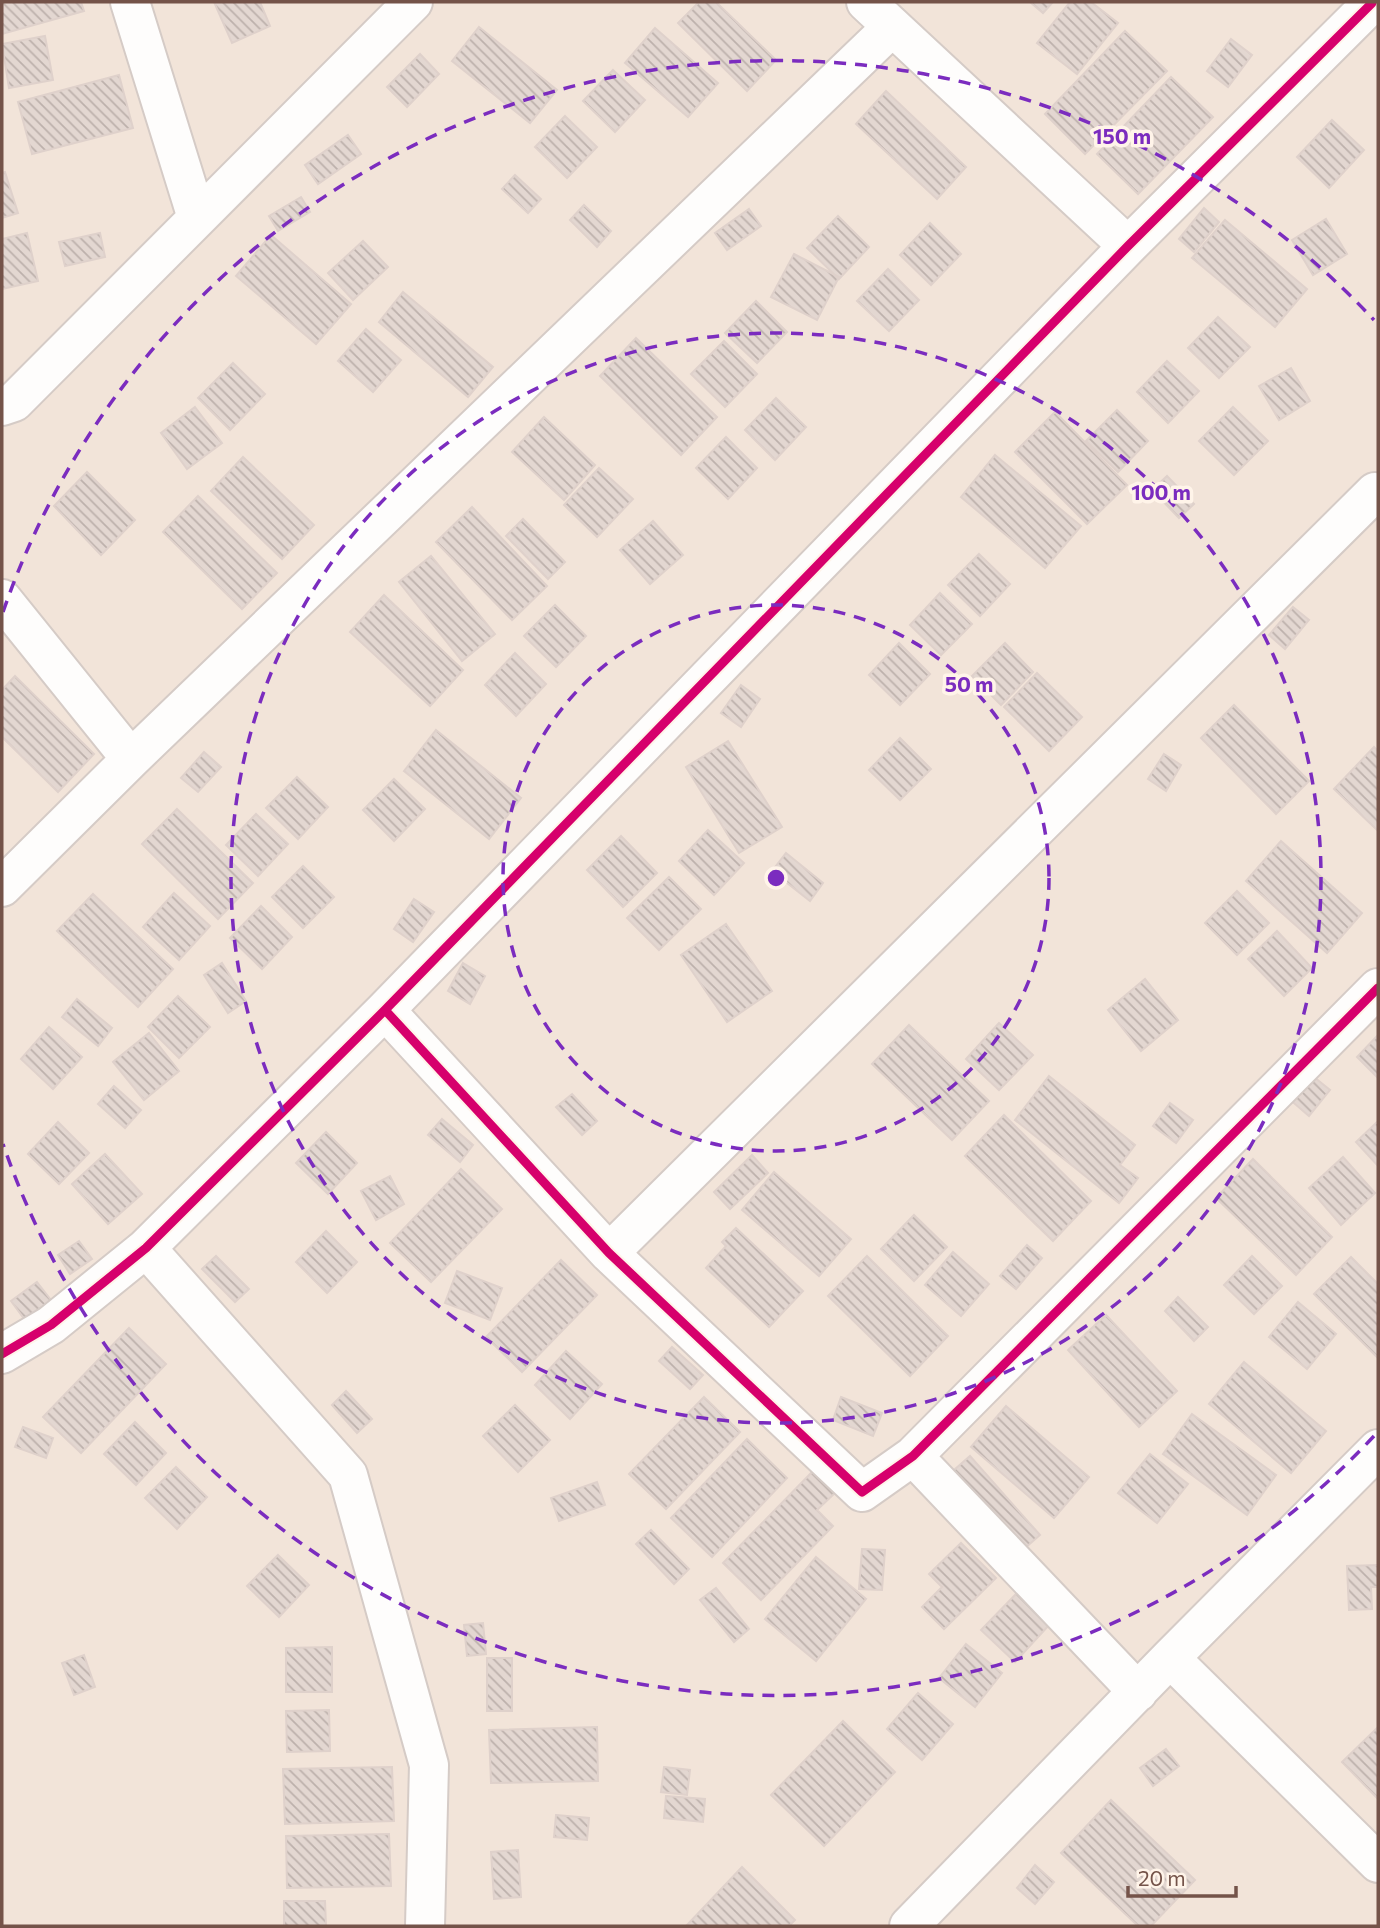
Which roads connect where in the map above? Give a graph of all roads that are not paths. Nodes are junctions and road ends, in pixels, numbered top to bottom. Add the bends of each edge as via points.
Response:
1 (130, 2) edge
2 (413, 2) edge
3 (1374, 5) edge
4 (879, 14) edge
5 (197, 218) junction
6 (1128, 246) junction
7 (2, 406) edge
8 (1378, 495) edge
9 (2, 599) edge
10 (131, 759) junction
11 (2, 887) edge
12 (1378, 988) edge
13 (385, 1010) junction
14 (146, 1248) junction
15 (609, 1253) junction
16 (2, 1354) edge
17 (1378, 1449) edge
18 (913, 1456) junction
19 (1170, 1658) junction
20 (1138, 1692) junction
21 (1378, 1863) edge
22 (425, 1926) edge
23 (909, 1926) edge

1 - 5 street
2 - 5 street
3 - 6 street
4 - 6 street
4 - 10 street
5 - 7 street via 14,402
6 - 13 street
8 - 15 street via 1375,492
9 - 10 street
10 - 11 street
12 - 18 street
13 - 14 street
13 - 15 street
14 - 16 street via 51,1325
14 - 22 street via 348,1475 429,1765
15 - 18 street via 862,1492
17 - 19 street
18 - 20 street
19 - 20 street
19 - 21 street
20 - 23 street

